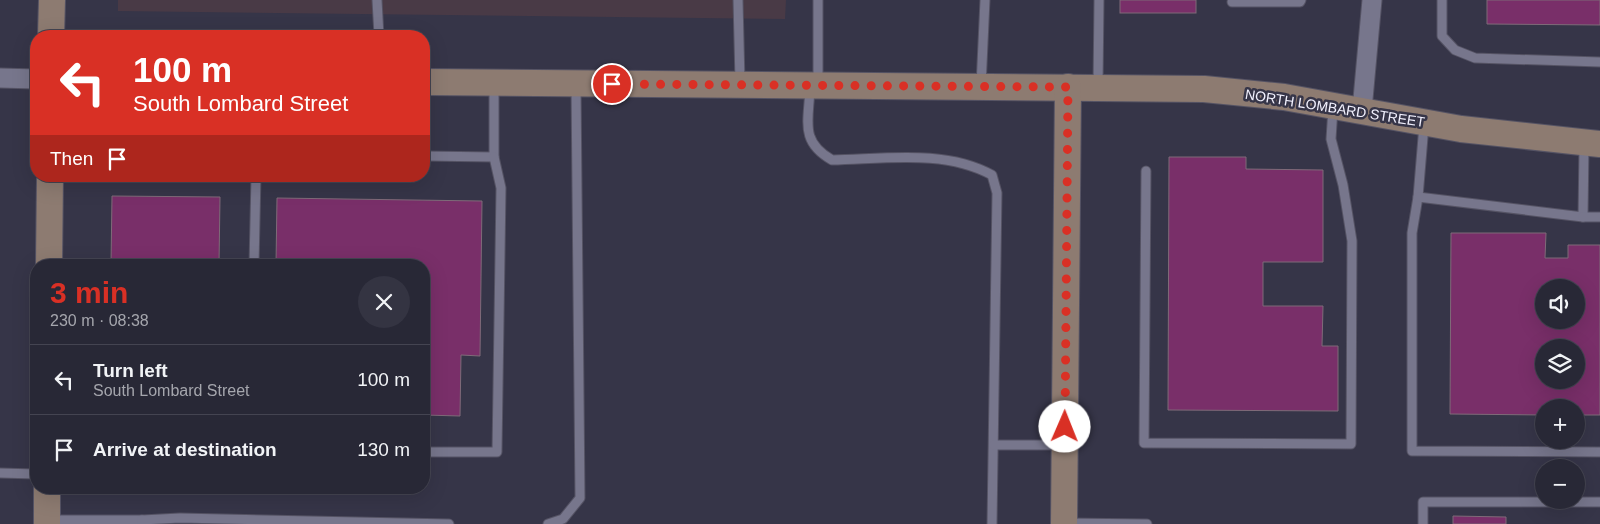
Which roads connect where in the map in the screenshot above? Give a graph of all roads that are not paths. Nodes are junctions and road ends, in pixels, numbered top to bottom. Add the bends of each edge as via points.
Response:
1 (52, 0) edge
2 (377, 0) edge
3 (738, 0) edge
4 (818, 0) edge
5 (985, 0) edge
6 (1099, 0) edge
7 (1301, 0) edge
8 (1372, 0) edge
9 (1442, 0) edge
10 (1232, 2) dead end
11 (51, 30) edge
12 (379, 30) edge
13 (1600, 62) edge
14 (0, 78) edge
15 (30, 79) edge
16 (430, 82) edge
17 (494, 83) junction
18 (576, 83) junction
19 (740, 85) junction
20 (814, 85) junction
21 (981, 86) junction
22 (1068, 87) junction
23 (1098, 88) junction
24 (1333, 105) junction
25 (1362, 110) junction
26 (1424, 122) junction
27 (1592, 144) edge
28 (430, 156) edge
29 (494, 157) junction
30 (1146, 171) dead end
31 (50, 182) edge
32 (256, 182) edge
33 (1418, 197) junction
34 (1583, 217) junction
35 (1600, 217) edge
36 (49, 259) edge
37 (254, 259) edge
38 (994, 445) junction
39 (1065, 446) junction
40 (430, 452) edge
41 (1600, 452) edge
42 (0, 473) edge
43 (30, 474) edge
44 (47, 494) edge
45 (1600, 502) edge
46 (47, 522) edge
47 (142, 522) edge
48 (1064, 523) edge
49 (449, 524) edge
50 (548, 524) edge
51 (992, 524) edge
52 (1147, 524) edge
53 (1423, 524) edge

1 - 11 street
2 - 12 lane
3 - 19 lane
4 - 20 lane
5 - 21 lane
6 - 23 lane
7 - 10 lane
8 - 25 street
9 - 13 lane via 1442,36 1455,50 1475,58
14 - 15 street
16 - 17 street, NORTH LOMBARD STREET
17 - 18 street, NORTH LOMBARD STREET
17 - 29 lane
18 - 19 street, NORTH LOMBARD STREET
18 - 50 lane via 580,498 564,519
19 - 20 street, NORTH LOMBARD STREET
20 - 21 street, NORTH LOMBARD STREET
20 - 38 lane via 809,138 817,151 832,160 943,158 973,164 992,175 997,193
21 - 22 street, NORTH LOMBARD STREET
22 - 23 street, NORTH LOMBARD STREET
22 - 39 street
23 - 24 street, NORTH LOMBARD STREET via 1204,89
24 - 25 street, NORTH LOMBARD STREET
24 - 30 lane via 1331,139 1352,241 1351,444 1144,443
25 - 26 street, NORTH LOMBARD STREET
26 - 27 street, NORTH LOMBARD STREET
26 - 33 lane
27 - 34 lane
28 - 29 lane
29 - 40 lane via 501,188 497,452
31 - 36 street
32 - 37 lane
33 - 34 lane
33 - 41 lane via 1412,233 1412,451
34 - 35 lane
38 - 39 lane
38 - 51 lane
39 - 48 street
42 - 43 lane
44 - 46 street
45 - 53 lane via 1423,502
46 - 47 lane
47 - 49 lane via 180,518
48 - 52 lane

